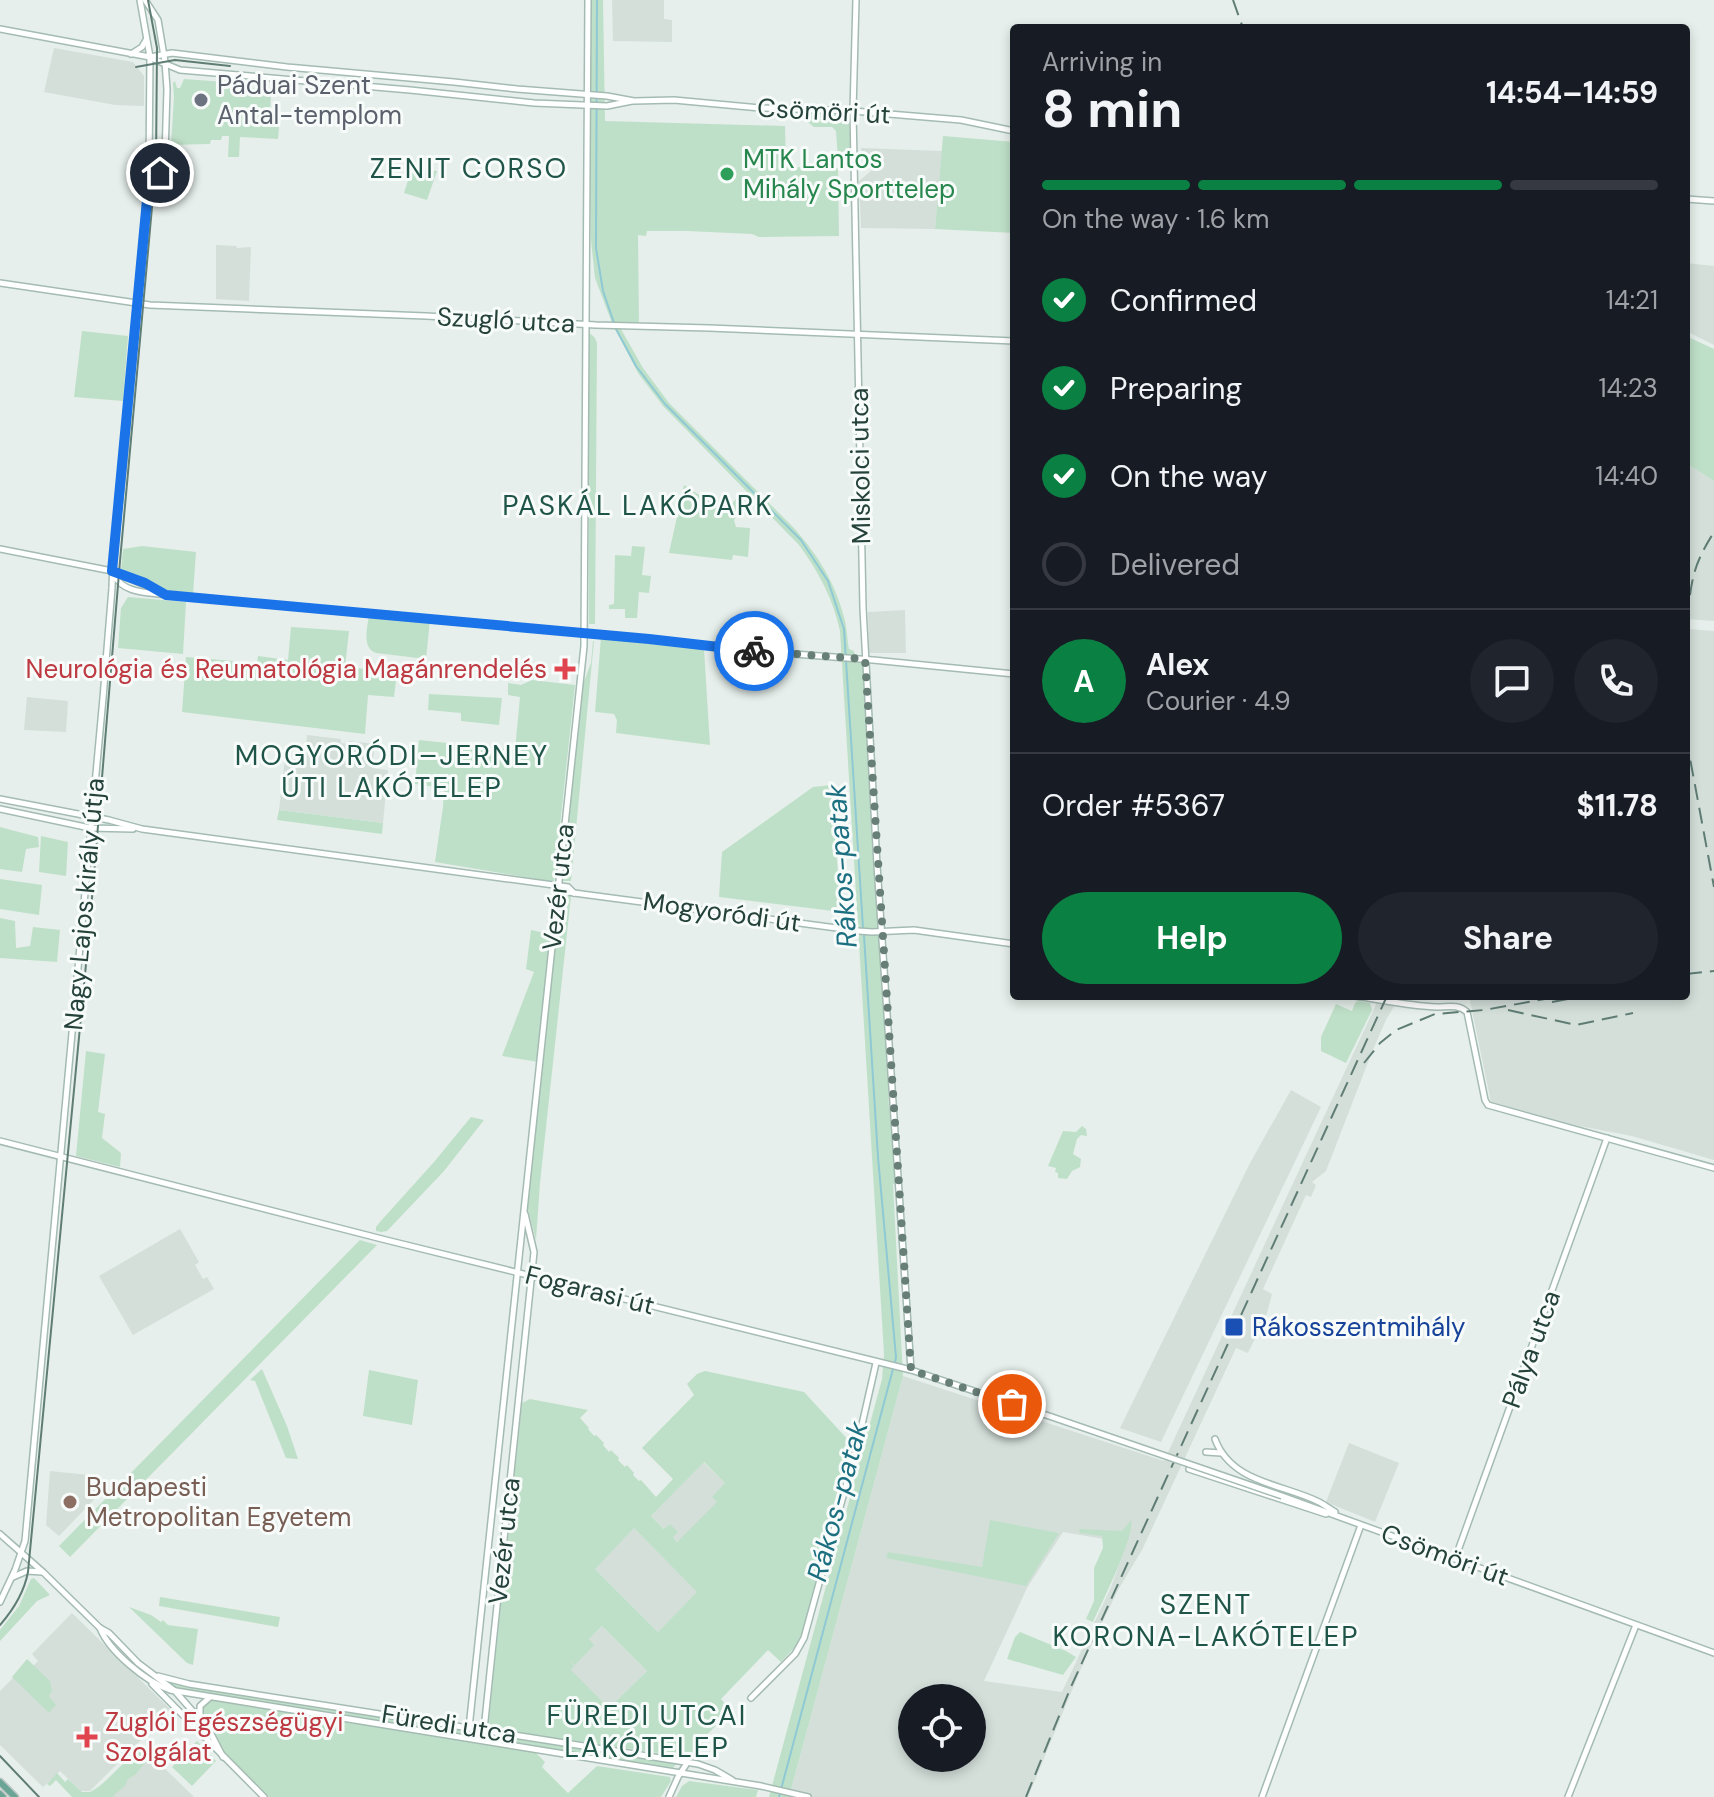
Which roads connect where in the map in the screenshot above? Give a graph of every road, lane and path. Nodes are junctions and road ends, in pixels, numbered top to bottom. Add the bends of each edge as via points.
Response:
1 (142, 0) edge
2 (588, 0) edge
3 (856, 0) edge
4 (0, 29) edge
5 (146, 35) junction
6 (131, 54) junction
7 (164, 55) junction
8 (150, 57) junction
9 (165, 65) junction
10 (180, 70) junction
11 (288, 72) junction
12 (272, 79) junction
13 (167, 89) junction
14 (521, 89) junction
15 (532, 89) junction
16 (588, 94) junction
17 (634, 101) junction
18 (523, 102) junction
19 (586, 104) junction
20 (853, 111) junction
21 (1010, 130) edge
22 (165, 146) junction
23 (149, 153) junction
24 (161, 157) junction
25 (149, 168) junction
26 (1690, 199) edge
27 (147, 200) junction
28 (1714, 201) edge
29 (0, 283) edge
30 (136, 304) junction
31 (586, 324) junction
32 (858, 335) junction
33 (1010, 341) edge
34 (0, 549) edge
35 (112, 571) junction
36 (145, 583) junction
37 (144, 592) junction
38 (166, 595) junction
39 (585, 633) junction
40 (865, 659) junction
41 (1010, 674) edge
42 (0, 799) edge
43 (0, 809) edge
44 (91, 817) junction
45 (90, 828) junction
46 (142, 829) junction
47 (559, 886) junction
48 (883, 932) junction
49 (1010, 943) edge
50 (1377, 1000) edge
51 (1607, 1138) junction
52 (0, 1141) edge
53 (60, 1158) junction
54 (1714, 1168) edge
55 (524, 1209) junction
56 (531, 1233) junction
57 (522, 1234) junction
58 (517, 1272) junction
59 (532, 1275) junction
60 (531, 1288) junction
61 (910, 1353) junction
62 (876, 1363) junction
63 (897, 1367) junction
64 (911, 1370) junction
65 (1215, 1439) dead end
66 (1206, 1452) dead end
67 (1222, 1453) junction
68 (1175, 1458) joint
69 (1189, 1469) dead end
70 (1346, 1519) junction
71 (1361, 1525) junction
72 (0, 1534) edge
73 (22, 1553) junction
74 (1455, 1559) junction
75 (43, 1572) junction
76 (12, 1577) junction
77 (0, 1602) edge
78 (1636, 1625) junction
79 (100, 1628) junction
80 (1714, 1653) edge
81 (158, 1676) junction
82 (148, 1680) junction
83 (224, 1689) junction
84 (175, 1691) junction
85 (210, 1697) junction
86 (751, 1698) dead end
87 (219, 1699) junction
88 (200, 1717) junction
89 (469, 1728) junction
90 (484, 1730) junction
91 (223, 1757) junction
92 (688, 1762) junction
93 (681, 1773) junction
94 (0, 1782) edge
95 (736, 1783) junction
96 (15, 1797) edge
97 (264, 1797) edge
98 (669, 1797) edge
99 (808, 1797) edge
100 (1262, 1797) edge
101 (1568, 1797) edge

1 - 5 street, Nagy Lajos király útja
1 - 7 street, Nagy Lajos király útja via 158,20
2 - 16 street, Vezér utca
3 - 20 street, Miskolci utca
4 - 6 street
5 - 6 street via 144,45
5 - 8 street, Nagy Lajos király útja
6 - 8 street
7 - 8 street
7 - 9 street, Nagy Lajos király útja
7 - 11 street
8 - 9 street
8 - 23 street, Nagy Lajos király útja
9 - 10 street
9 - 13 street, Nagy Lajos király útja
10 - 12 street
10 - 13 street via 169,76
11 - 12 street
11 - 12 street
11 - 14 street, Csömöri út
11 - 18 street, Csömöri út
13 - 22 street, Nagy Lajos király útja
14 - 15 street, Csömöri út
14 - 18 street
15 - 16 street, Csömöri út
15 - 18 street
16 - 17 street, Csömöri út
16 - 19 street, Vezér utca
17 - 19 street, Csömöri út
17 - 20 street, Csömöri út
18 - 19 street, Csömöri út
19 - 31 street, Vezér utca
20 - 21 street, Csömöri út via 961,120
20 - 32 street, Miskolci utca
22 - 24 street
22 - 27 street, Nagy Lajos király útja via 163,166
23 - 24 street via 154,159
23 - 25 street, Nagy Lajos király útja
24 - 25 street
25 - 27 street, Nagy Lajos király útja
26 - 28 street
27 - 30 street, Nagy Lajos király útja
29 - 30 street, Szugló utca
30 - 31 street, Szugló utca
30 - 35 street, Nagy Lajos király útja
31 - 32 street, Szugló utca
31 - 39 street, Vezér utca
32 - 33 street, Szugló utca
32 - 40 street, Miskolci utca
34 - 35 street
35 - 36 street
35 - 37 street via 119,583
35 - 44 street, Nagy Lajos király útja
36 - 37 street
36 - 38 street
37 - 38 street
38 - 39 street
39 - 40 street
39 - 47 street, Vezér utca
40 - 41 street
40 - 48 street, Miskolci utca
42 - 44 street, Mogyoródi út
43 - 45 street, Mogyoródi út
44 - 45 street, Nagy Lajos király útja
44 - 46 street, Mogyoródi út
45 - 46 street, Mogyoródi út
45 - 53 street, Nagy Lajos király útja
46 - 47 street, Mogyoródi út
47 - 48 street, Mogyoródi út via 574,893
47 - 55 street, Vezér utca
48 - 49 street, Mogyoródi út via 914,930
48 - 61 street, Miskolci utca
50 - 51 street via 1459,1006 1467,1012 1488,1105
51 - 54 street
51 - 74 street, Pálya utca
52 - 53 street, Fogarasi út
53 - 58 street, Fogarasi út
53 - 73 street, Nagy Lajos király útja
55 - 56 street, Vezér utca
55 - 57 street, Vezér utca
56 - 57 street
56 - 59 street, Vezér utca
57 - 58 street, Vezér utca
58 - 59 street, Fogarasi út
58 - 60 street via 525,1275
58 - 89 street, Vezér utca
59 - 60 street, Vezér utca
59 - 62 street, Fogarasi út
60 - 90 street, Vezér utca
61 - 63 street
61 - 64 street, Miskolci utca
62 - 63 street, Fogarasi út
62 - 86 street via 803,1642
63 - 64 street, Fogarasi út
64 - 68 street, Fogarasi út, bridge
65 - 67 street
66 - 67 street
67 - 70 street via 1234,1468 1319,1502
68 - 70 street, Csömöri út, bridge
69 - 70 street
70 - 71 street, Csömöri út
71 - 74 street, Csömöri út
71 - 100 street
72 - 73 street
73 - 75 street
73 - 76 street, Nagy Lajos király útja
74 - 78 street, Csömöri út
75 - 76 street
75 - 79 street
76 - 77 street, Nagy Lajos király útja
78 - 80 street, Csömöri út
78 - 101 street
79 - 81 street
79 - 82 street
81 - 83 street, Füredi utca
81 - 84 street
82 - 84 street
82 - 91 street
83 - 87 street
83 - 89 street, Füredi utca
84 - 85 street, Füredi utca
84 - 88 street
85 - 87 street, Füredi utca
85 - 88 street via 200,1706
87 - 93 street, Füredi utca
88 - 91 street
89 - 90 street, Füredi utca
90 - 92 street, Füredi utca
91 - 97 street
92 - 93 street
92 - 95 street, Füredi utca
93 - 95 street, Füredi utca
93 - 98 street
94 - 96 main road
95 - 99 street, Füredi utca

